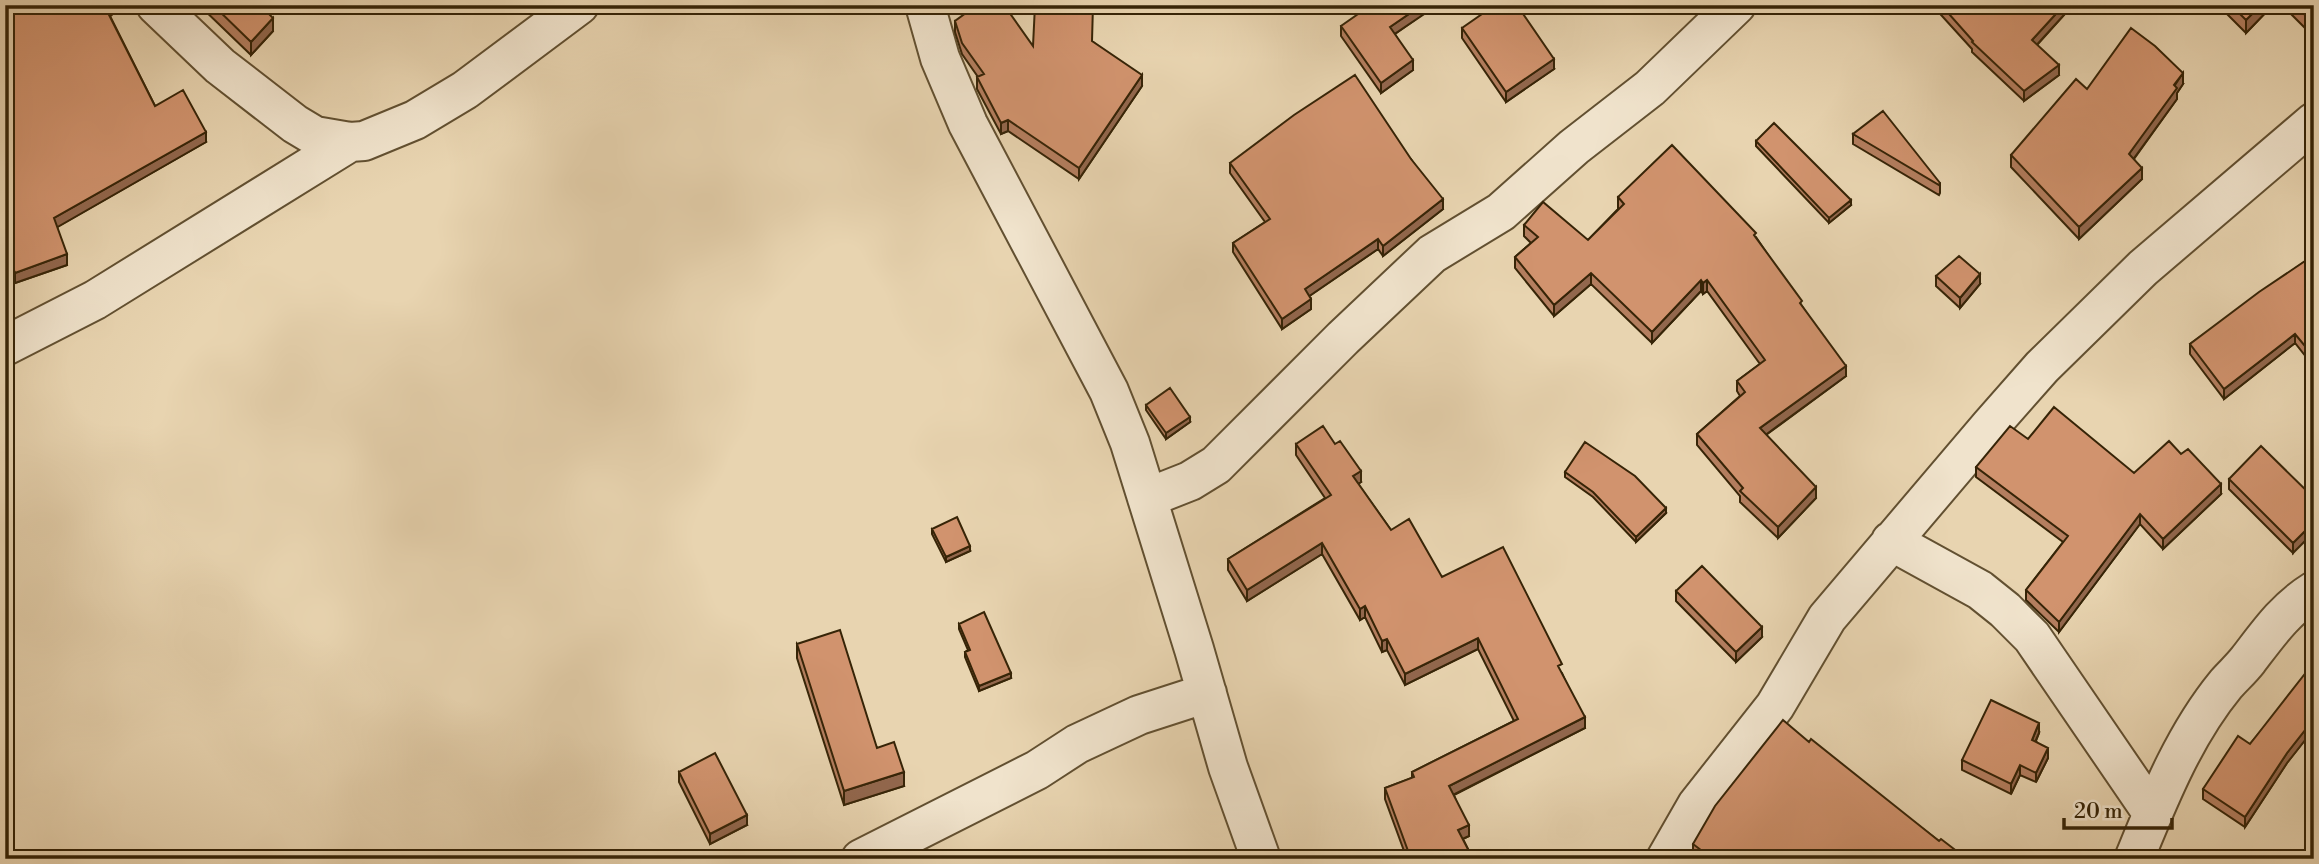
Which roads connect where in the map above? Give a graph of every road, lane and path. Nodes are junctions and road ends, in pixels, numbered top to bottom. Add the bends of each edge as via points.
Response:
1 (156, 5) edge
2 (579, 5) edge
3 (925, 5) edge
4 (1736, 5) edge
5 (2314, 122) edge
6 (350, 142) junction
7 (5, 346) edge
8 (1147, 498) junction
9 (1891, 541) junction
10 (2314, 591) edge
11 (1207, 693) junction
12 (2145, 833) edge
13 (861, 859) edge
14 (1261, 859) edge
15 (1666, 859) edge
16 (2168, 859) edge

1 - 6 street via 220,66 295,124 315,136
2 - 6 street via 465,90 415,120 364,141
3 - 8 street via 940,58 968,124 1109,391
4 - 8 street via 1650,88 1501,212 1432,254 1216,465
5 - 9 street via 2095,314
6 - 7 street via 95,300
8 - 11 street
9 - 12 street via 1980,590 2032,638
9 - 15 street via 1827,618 1775,706 1697,805
10 - 12 street via 2271,628 2226,684 2176,761
11 - 13 street via 1139,715 1077,744 1037,770
11 - 14 street
12 - 16 street

